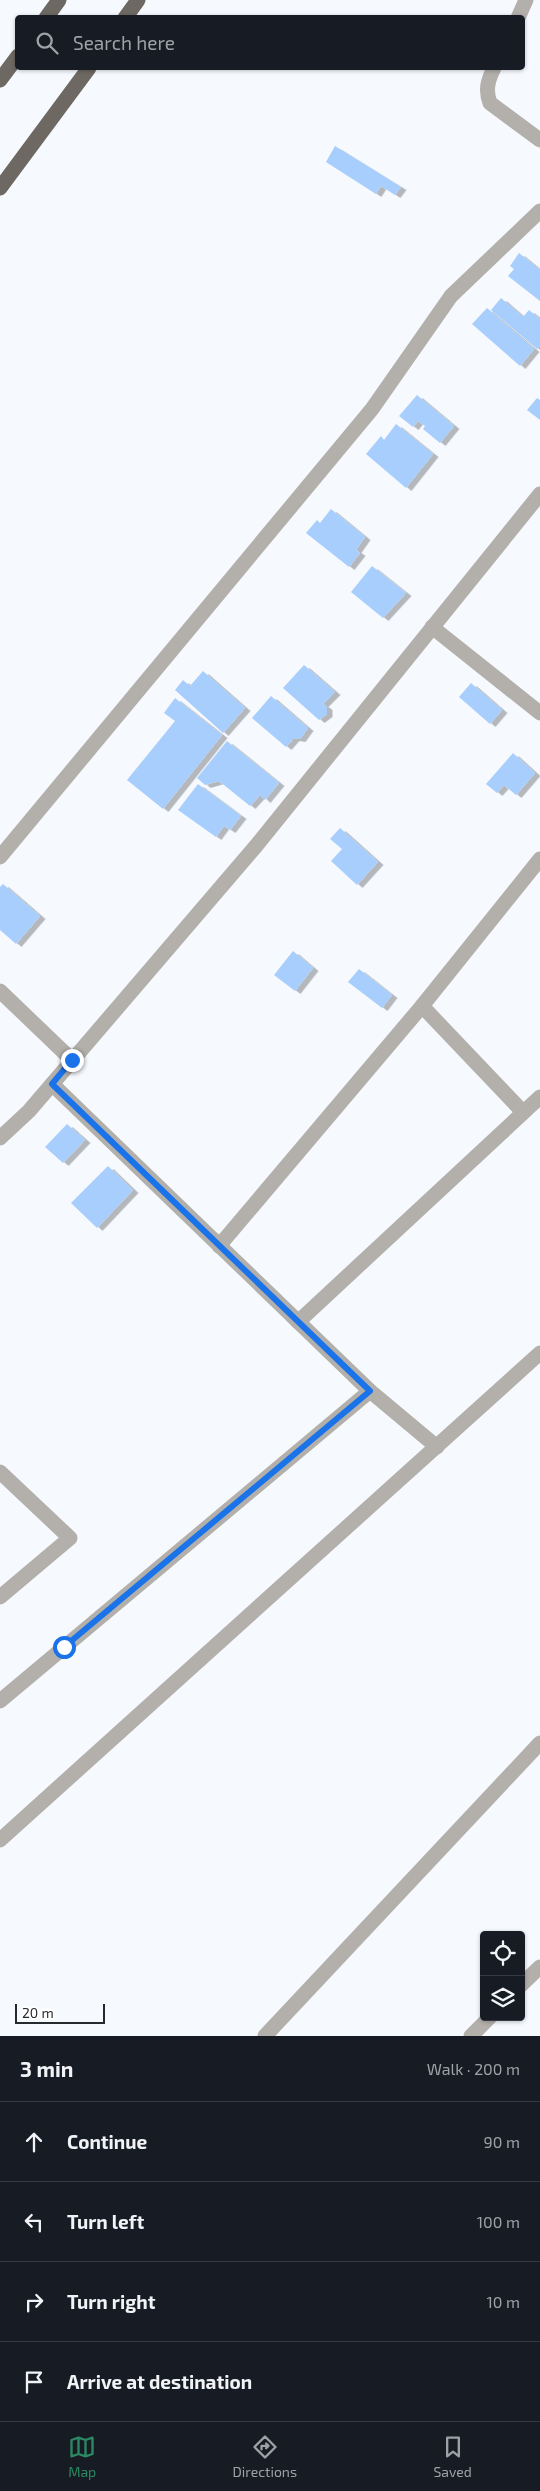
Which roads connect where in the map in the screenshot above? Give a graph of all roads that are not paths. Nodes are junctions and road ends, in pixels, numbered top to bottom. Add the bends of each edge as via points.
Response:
1 (59, 0) edge
2 (138, 0) edge
3 (526, 0) edge
4 (48, 15) edge
5 (127, 15) edge
6 (519, 15) edge
7 (15, 60) edge
8 (88, 70) edge
9 (493, 70) edge
10 (0, 80) edge
11 (540, 140) edge
12 (0, 188) edge
13 (540, 211) edge
14 (540, 494) edge
15 (432, 626) junction
16 (540, 713) edge
17 (0, 858) edge
18 (540, 860) edge
19 (0, 992) edge
20 (422, 1006) junction
21 (72, 1060) junction
22 (52, 1084) junction
23 (540, 1097) edge
24 (524, 1112) junction
25 (0, 1138) edge
26 (219, 1246) junction
27 (298, 1322) junction
28 (540, 1353) edge
29 (370, 1391) junction
30 (437, 1447) junction
31 (0, 1472) edge
32 (0, 1597) edge
33 (0, 1702) edge
34 (540, 1743) edge
35 (0, 1840) edge
36 (540, 1967) edge
37 (525, 1982) edge
38 (486, 2021) edge
39 (265, 2036) edge
40 (471, 2036) edge

1 - 4 highway
2 - 5 highway
3 - 6 street
7 - 10 highway
8 - 12 highway
9 - 11 street via 488,79 490,103
13 - 17 street via 450,296 372,409
14 - 15 street
15 - 16 street
15 - 21 street via 256,846
18 - 20 street
19 - 21 street
20 - 24 street
20 - 26 street
21 - 22 street
22 - 25 street
22 - 26 street
23 - 24 street
24 - 27 street
26 - 27 street
27 - 29 street
28 - 30 street
29 - 30 street
29 - 33 street
30 - 35 street
31 - 32 street via 70,1538
34 - 39 street
36 - 37 street
38 - 40 street

